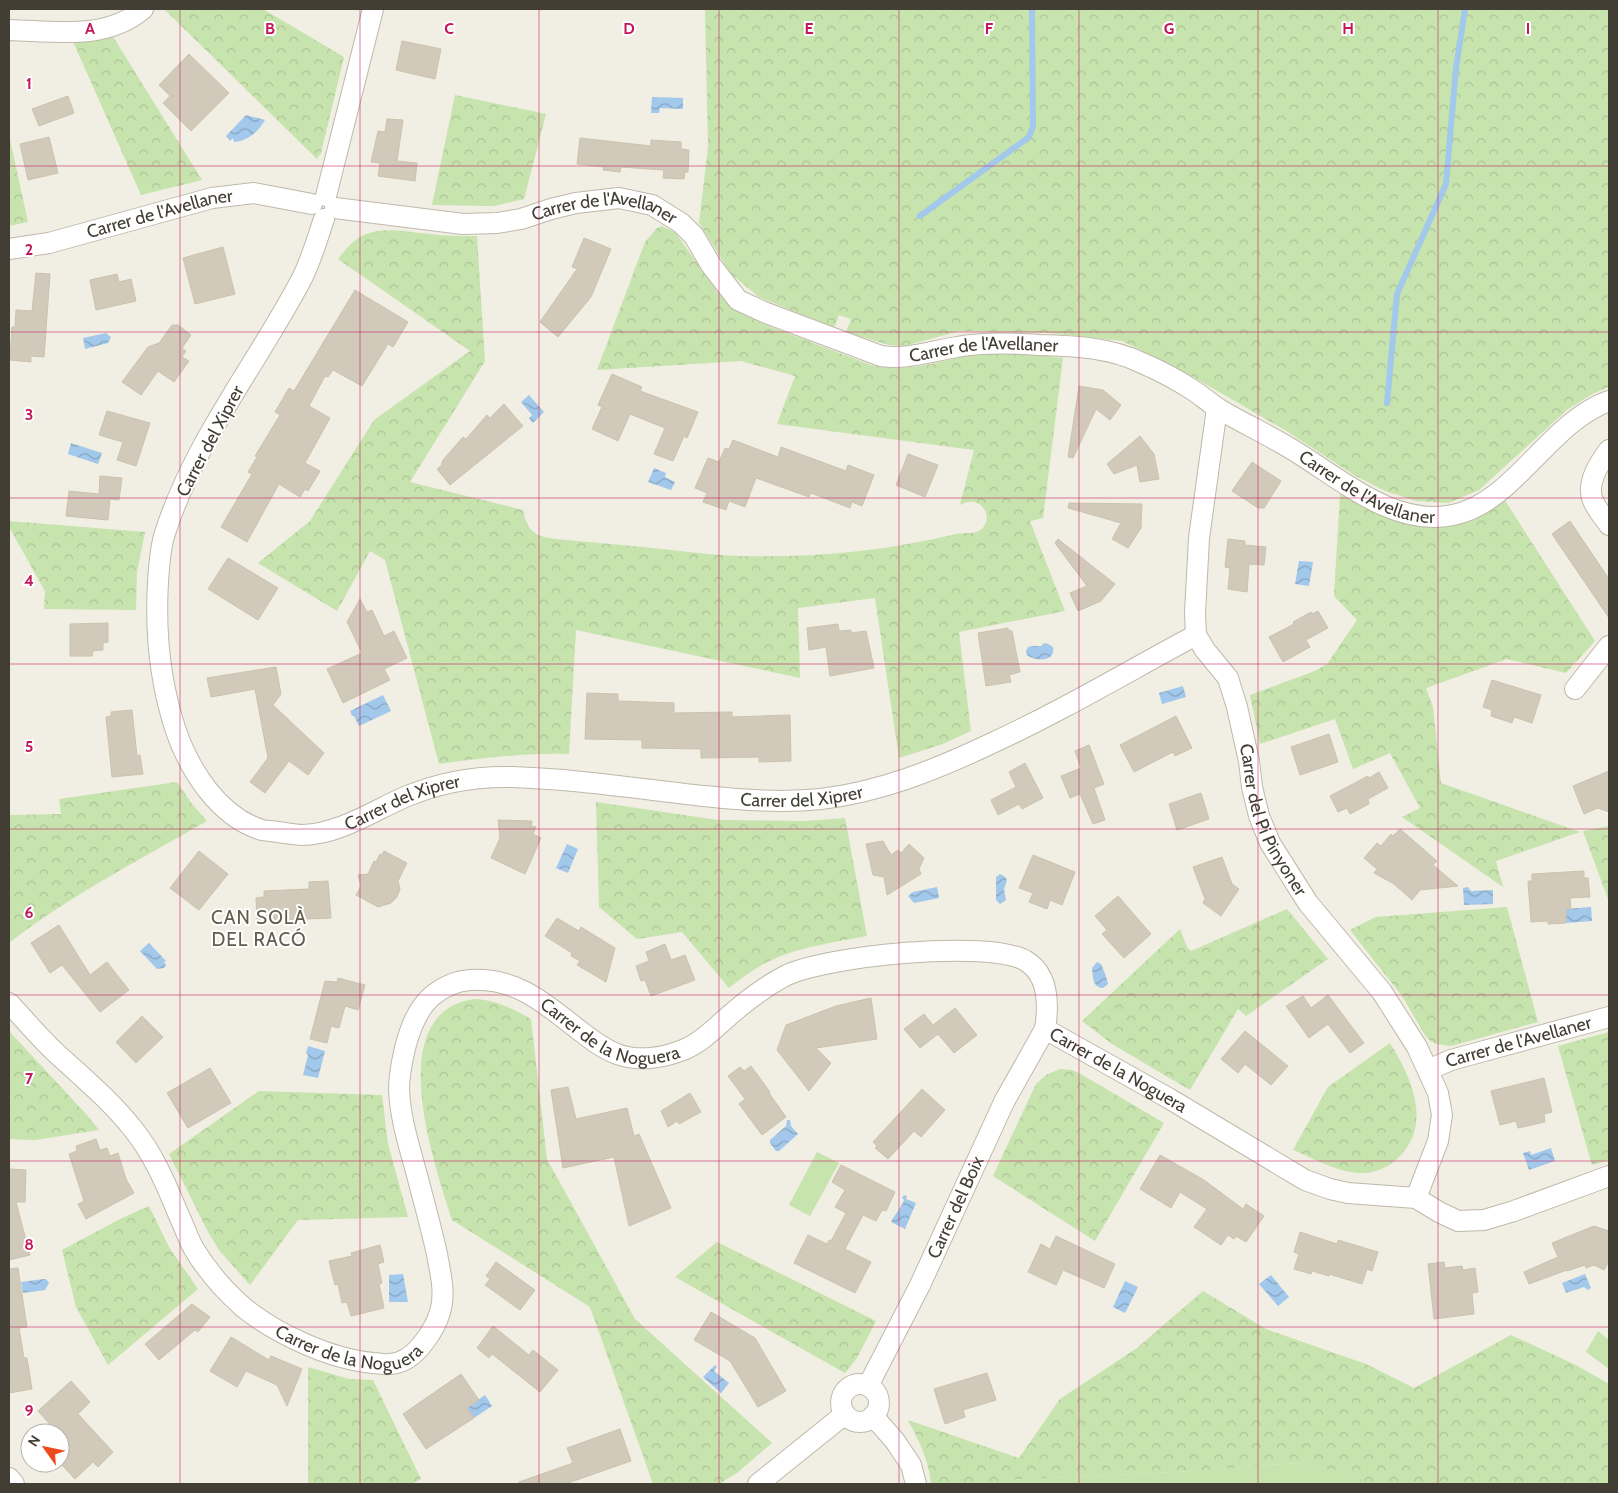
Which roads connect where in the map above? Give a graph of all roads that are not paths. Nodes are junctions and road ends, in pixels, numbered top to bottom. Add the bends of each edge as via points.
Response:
1 (143, 9) edge
2 (373, 9) edge
3 (9, 30) edge
4 (324, 207) junction
5 (9, 249) edge
6 (1609, 401) edge
7 (1217, 408) junction
8 (1609, 450) edge
9 (1609, 526) edge
10 (1196, 635) junction
11 (1609, 646) edge
12 (1575, 689) dead end
13 (9, 1003) edge
14 (1609, 1017) edge
15 (1045, 1029) junction
16 (1428, 1070) junction
17 (1609, 1176) edge
18 (1416, 1198) junction
19 (868, 1386) junction
20 (845, 1414) junction
21 (873, 1416) junction
22 (9, 1478) edge
23 (14, 1484) edge
24 (758, 1484) edge
25 (916, 1484) edge

1 - 3 street via 119,24 100,30
2 - 4 street, Carrer del Xiprer
4 - 5 street, Carrer de l'Avellaner via 254,193 230,195 48,243
4 - 7 street, Carrer de l'Avellaner via 464,224 522,219 552,209 619,198 636,201 652,205 681,223 694,236 738,300 881,356 904,358 983,343 1093,348 1142,362 1196,392
4 - 10 street, Carrer del Xiprer via 303,277 186,481 164,535 159,566 158,644 169,711 180,742 196,774 220,803 238,818 260,829 303,835 325,832 432,787 484,778 554,779 751,800 820,799 864,792 927,772 1034,724
6 - 7 street, Carrer de l'Avellaner via 1572,422 1488,500 1466,512 1434,517 1398,510 1375,500
7 - 10 street via 1199,546
8 - 9 street via 1594,474 1591,491 1594,504
10 - 16 street, Carrer del Pi Pinyoner via 1228,678 1259,816 1270,843 1308,903 1382,992 1418,1047
11 - 12 street
13 - 15 street, Carrer de la Noguera via 133,1128 153,1156 193,1247 243,1306 317,1349 358,1362 391,1364 407,1359 419,1349 440,1314 443,1299 431,1228 401,1111 399,1087 411,1027 430,997 447,986 461,980 499,980 548,1006 607,1049 621,1056 640,1059 686,1049 767,987 802,968 889,954 999,952 1023,959 1037,970 1046,987 1048,1012
14 - 16 street, Carrer de l'Avellaner
15 - 18 street, Carrer de la Noguera via 1305,1180 1348,1193
15 - 19 street, Carrer del Boix via 1004,1102 920,1285
16 - 18 street, Carrer del Pi Pinyoner via 1438,1093 1442,1115 1438,1141
17 - 18 street, Carrer de la Noguera via 1484,1220 1458,1221
19 - 20 street via 856,1385 846,1390 841,1402
19 - 21 street via 878,1400
20 - 21 street via 856,1421
20 - 24 street
21 - 25 street via 911,1465
22 - 23 street

